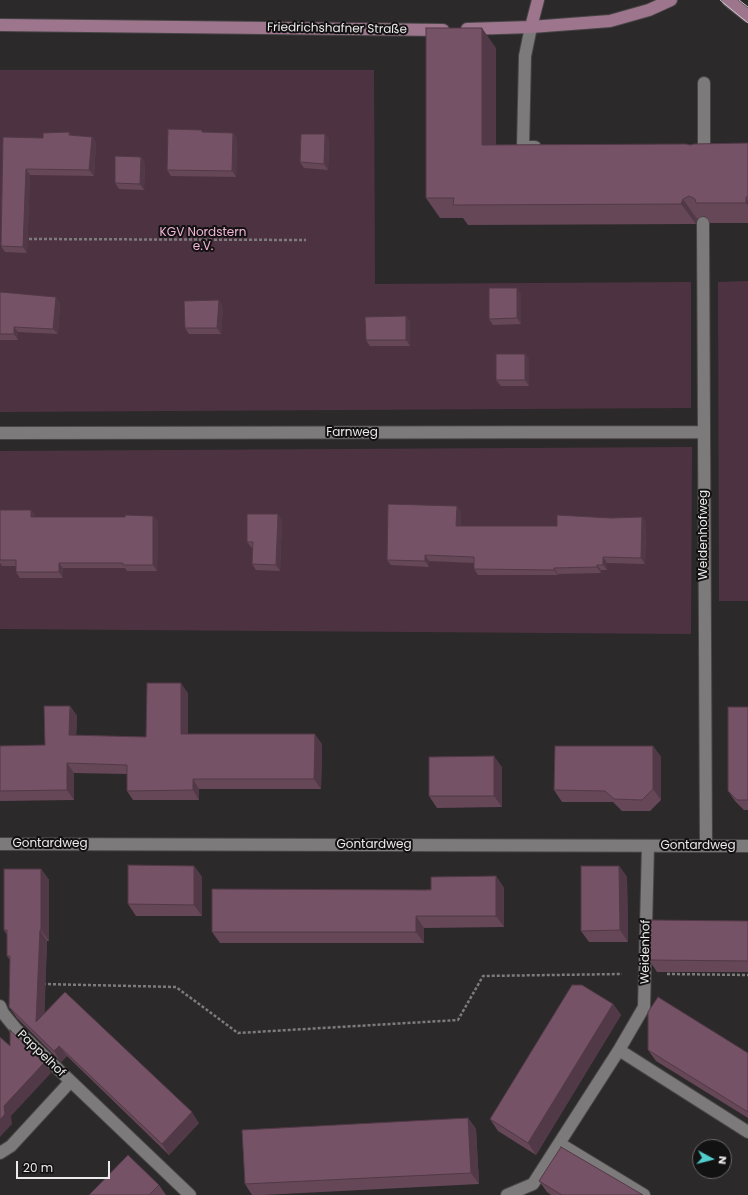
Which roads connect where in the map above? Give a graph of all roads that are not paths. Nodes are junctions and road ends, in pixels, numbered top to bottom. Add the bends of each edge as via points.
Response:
1 (538, 0) edge
2 (671, 0) edge
3 (728, 0) edge
4 (748, 16) edge
5 (0, 25) edge
6 (531, 28) junction
7 (704, 83) dead end
8 (546, 147) edge
9 (704, 158) edge
10 (703, 223) edge
11 (704, 432) junction
12 (0, 433) edge
13 (0, 844) edge
14 (648, 846) junction
15 (706, 846) junction
16 (748, 846) edge
17 (0, 1006) edge
18 (619, 1050) junction
19 (70, 1082) junction
20 (748, 1132) edge
21 (560, 1144) junction
22 (0, 1153) edge
23 (190, 1195) edge
24 (506, 1195) edge
25 (644, 1195) edge

1 - 6 main road
2 - 6 main road, Friedrichshafner Straße via 649,10 610,21
3 - 4 main road
5 - 6 main road, Friedrichshafner Straße via 440,30
6 - 8 street via 525,56 523,147
7 - 9 street via 699,145
10 - 11 street, Weidenhofweg
11 - 12 street, Farnweg
11 - 15 street, Weidenhofweg
13 - 14 street, Gontardweg
14 - 15 street, Gontardweg
14 - 18 street, Weidenhof via 644,1007
15 - 16 street, Gontardweg
17 - 19 street, Pappelhof via 16,1029
18 - 20 street
18 - 21 street, Weidenhof
19 - 22 street, Pappelhof via 11,1146
19 - 23 street, Pappelhof via 135,1149
21 - 24 street, Weidenhof via 533,1184
21 - 25 street

